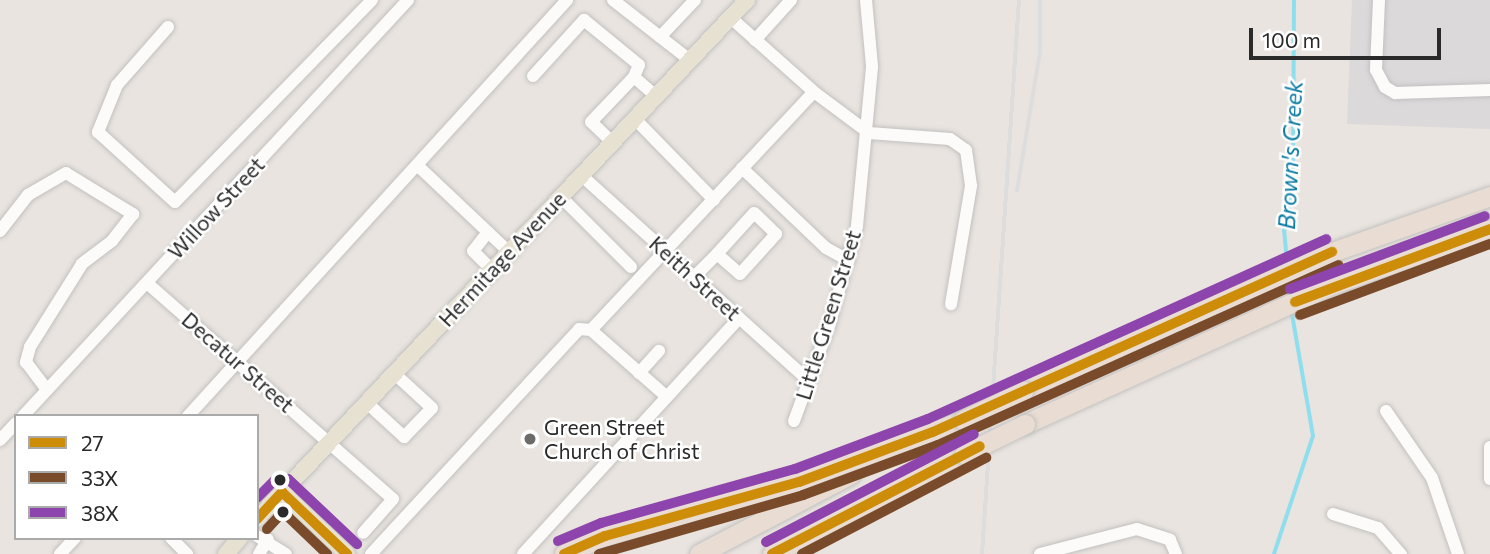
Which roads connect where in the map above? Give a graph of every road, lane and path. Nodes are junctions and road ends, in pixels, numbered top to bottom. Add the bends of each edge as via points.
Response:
1 (372, 0) edge
2 (408, 0) edge
3 (567, 0) edge
4 (613, 0) edge
5 (695, 0) edge
6 (747, 0) edge
7 (791, 0) edge
8 (866, 0) edge
9 (1380, 0) edge
10 (731, 18) junction
11 (168, 27) dead end
12 (660, 37) junction
13 (755, 40) junction
14 (691, 61) junction
15 (533, 76) dead end
16 (635, 77) junction
17 (1490, 90) edge
18 (814, 92) junction
19 (657, 97) junction
20 (635, 119) junction
21 (869, 133) junction
22 (613, 143) junction
23 (417, 165) junction
24 (742, 168) junction
25 (581, 175) junction
26 (1490, 196) edge
27 (561, 197) junction
28 (714, 200) junction
29 (1490, 229) edge
30 (0, 231) edge
31 (488, 232) junction
32 (509, 252) junction
33 (667, 252) junction
34 (717, 254) junction
35 (849, 261) junction
36 (631, 267) dead end
37 (492, 270) junction
38 (694, 278) junction
39 (147, 283) junction
40 (951, 303) dead end
41 (739, 318) junction
42 (591, 330) junction
43 (659, 351) dead end
44 (238, 362) junction
45 (394, 373) junction
46 (639, 373) junction
47 (809, 381) junction
48 (47, 390) junction
49 (667, 397) junction
50 (366, 402) junction
51 (1386, 411) dead end
52 (25, 414) edge
53 (190, 414) edge
54 (794, 421) dead end
55 (14, 425) edge
56 (933, 432) junction
57 (0, 440) edge
58 (329, 442) junction
59 (1490, 447) edge
60 (1490, 480) edge
61 (282, 492) junction
62 (1334, 514) dead end
63 (259, 517) edge
64 (363, 533) dead end
65 (263, 538) edge
66 (73, 540) edge
67 (173, 540) edge
68 (1085, 540) junction
69 (60, 554) edge
70 (187, 554) edge
71 (259, 554) edge
72 (286, 554) edge
73 (347, 554) edge
74 (371, 554) edge
75 (523, 554) edge
76 (564, 554) edge
77 (699, 554) edge
78 (772, 554) edge
79 (1040, 554) edge
80 (1087, 554) edge
81 (1176, 554) edge
82 (1401, 554) edge
83 (1458, 554) edge

1 - 11 street via 175,202 98,132 117,85
2 - 39 street, Willow Street
3 - 23 street
4 - 12 street
5 - 12 street
6 - 10 main road, Hermitage Avenue
7 - 13 street
8 - 21 street, Little Green Street via 872,66
9 - 17 street via 1376,70 1385,87 1395,93
10 - 13 street
10 - 14 main road, Hermitage Avenue
12 - 14 street
13 - 18 street
14 - 19 main road, Hermitage Avenue
15 - 16 street via 584,20 639,65
16 - 19 street
16 - 22 street via 591,122
18 - 21 street
18 - 24 street
19 - 20 main road, Hermitage Avenue
20 - 22 main road, Hermitage Avenue
20 - 28 street
21 - 35 street, Little Green Street
21 - 40 street via 950,139 966,150 971,186
22 - 25 main road, Hermitage Avenue
23 - 31 street
23 - 44 street
24 - 28 street
24 - 35 street via 827,248
25 - 27 main road, Hermitage Avenue
25 - 33 street, Keith Street
26 - 56 highway, bridge via 1332,252
27 - 32 main road, Hermitage Avenue
27 - 36 street
28 - 33 street
29 - 78 highway, bridge via 1334,284 1025,424
30 - 48 street via 28,195 66,173 133,214 112,241 82,264 30,347 26,362
31 - 32 street
31 - 37 street via 473,251
32 - 37 main road, Hermitage Avenue
33 - 38 street, Keith Street
33 - 42 street
34 - 34 street via 740,274 776,233 754,213
34 - 38 street
35 - 47 street, Little Green Street
37 - 45 main road, Hermitage Avenue
38 - 41 street, Keith Street
39 - 44 street, Decatur Street
39 - 48 street, Willow Street
41 - 47 street, Keith Street
41 - 49 street
42 - 46 street
42 - 74 street via 579,329
43 - 46 street
44 - 53 street
44 - 58 street, Decatur Street
45 - 50 main road, Hermitage Avenue
45 - 50 street via 432,408 404,437
46 - 49 street
47 - 54 street, Little Green Street
48 - 52 street, Willow Street
49 - 75 street
50 - 58 main road, Hermitage Avenue
51 - 83 street via 1432,478
55 - 57 street
56 - 76 highway via 799,482 605,536
56 - 77 highway
58 - 61 main road, Hermitage Avenue
58 - 64 street, Decatur Street via 393,499
59 - 60 street
61 - 63 main road, Hermitage Avenue
61 - 73 main road
62 - 82 street via 1378,528
65 - 71 street
65 - 72 street
66 - 69 street
67 - 70 street
68 - 79 street
68 - 80 street
68 - 81 street via 1137,529 1151,531 1170,540

